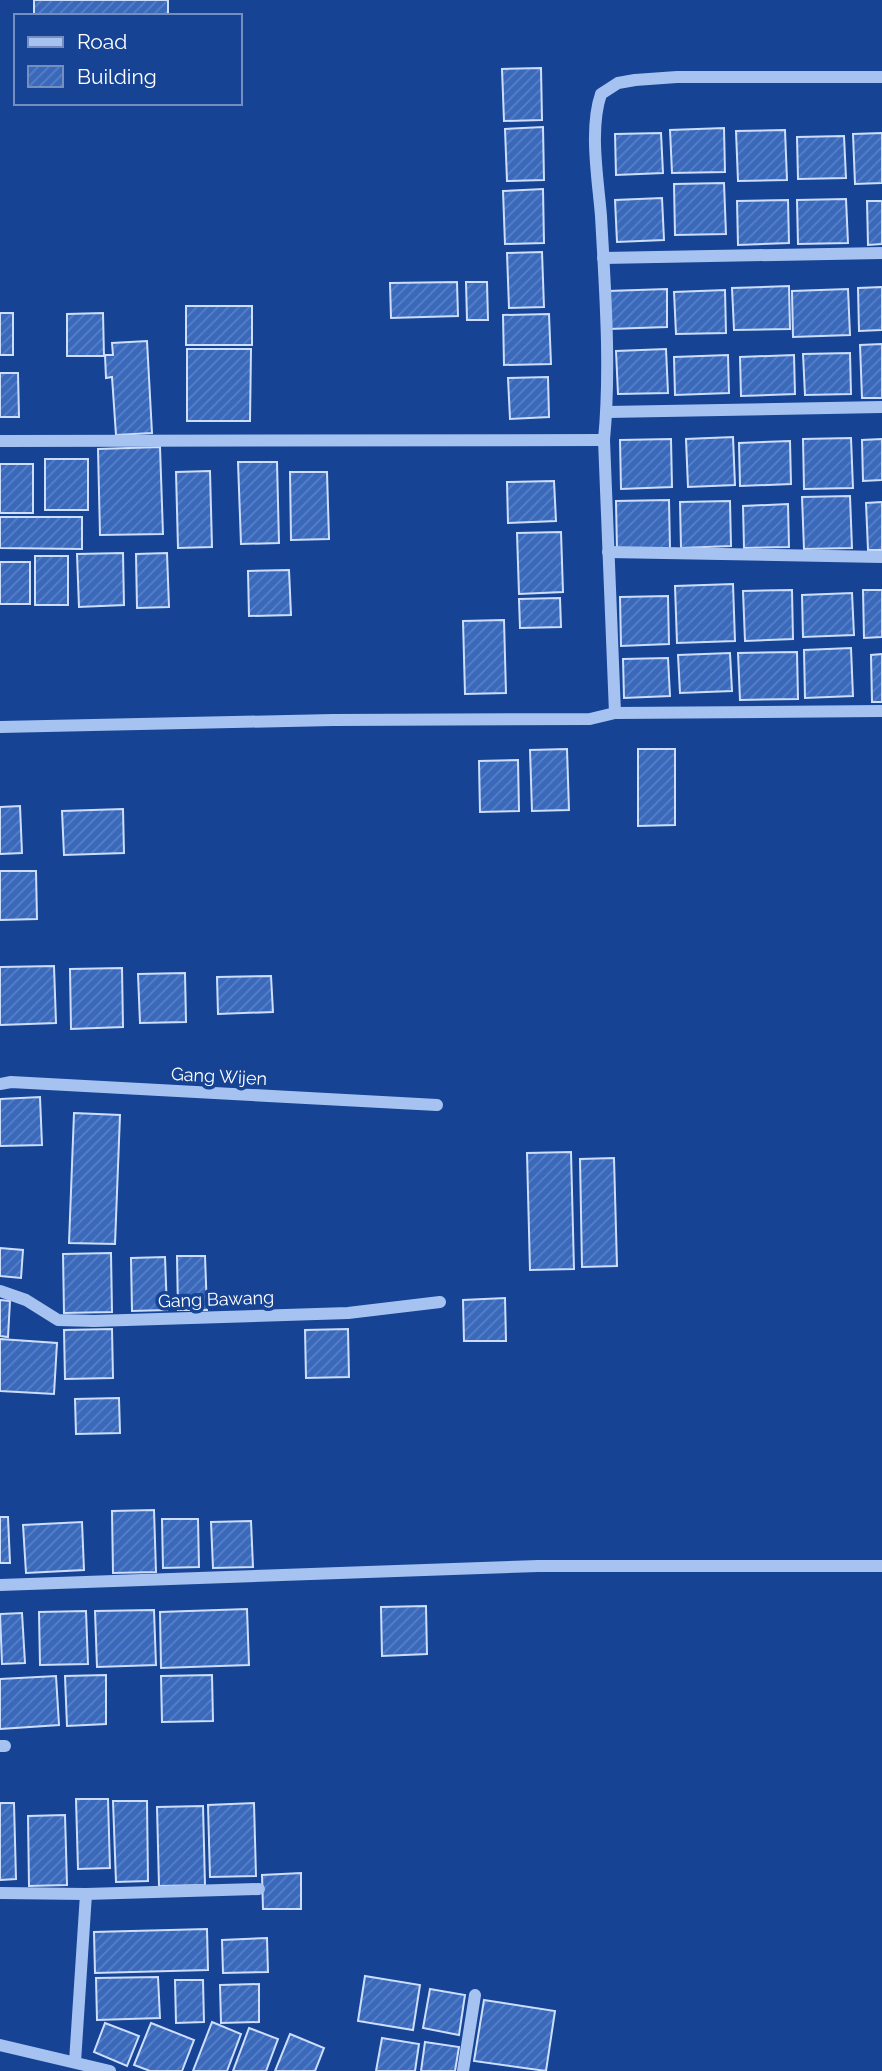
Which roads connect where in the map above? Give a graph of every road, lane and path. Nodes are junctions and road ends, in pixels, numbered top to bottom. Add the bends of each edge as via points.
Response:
1 (882, 77) edge
2 (882, 253) edge
3 (603, 258) junction
4 (882, 407) edge
5 (607, 412) junction
6 (604, 440) junction
7 (0, 441) edge
8 (608, 552) junction
9 (882, 557) edge
10 (882, 711) edge
11 (615, 713) junction
12 (0, 727) edge
13 (0, 1084) edge
14 (437, 1105) dead end
15 (0, 1291) edge
16 (440, 1303) dead end
17 (882, 1566) edge
18 (0, 1585) edge
19 (259, 1889) dead end
20 (0, 1893) edge
21 (86, 1894) junction
22 (475, 1995) dead end
23 (0, 2045) edge
24 (75, 2062) junction
25 (110, 2071) edge
26 (463, 2071) edge

1 - 3 street via 677,77 618,83 601,94 595,122
2 - 3 street
3 - 5 street
4 - 5 street
5 - 6 street
6 - 7 street
6 - 8 street
8 - 9 street
8 - 11 street
10 - 11 street
11 - 12 street via 590,719
13 - 14 street, Gang Wijen
15 - 16 street, Gang Bawang via 26,1300 58,1320 94,1321 348,1312
17 - 18 street via 538,1566
19 - 21 street
20 - 21 street
21 - 24 street
22 - 26 street
23 - 24 street
24 - 25 street

